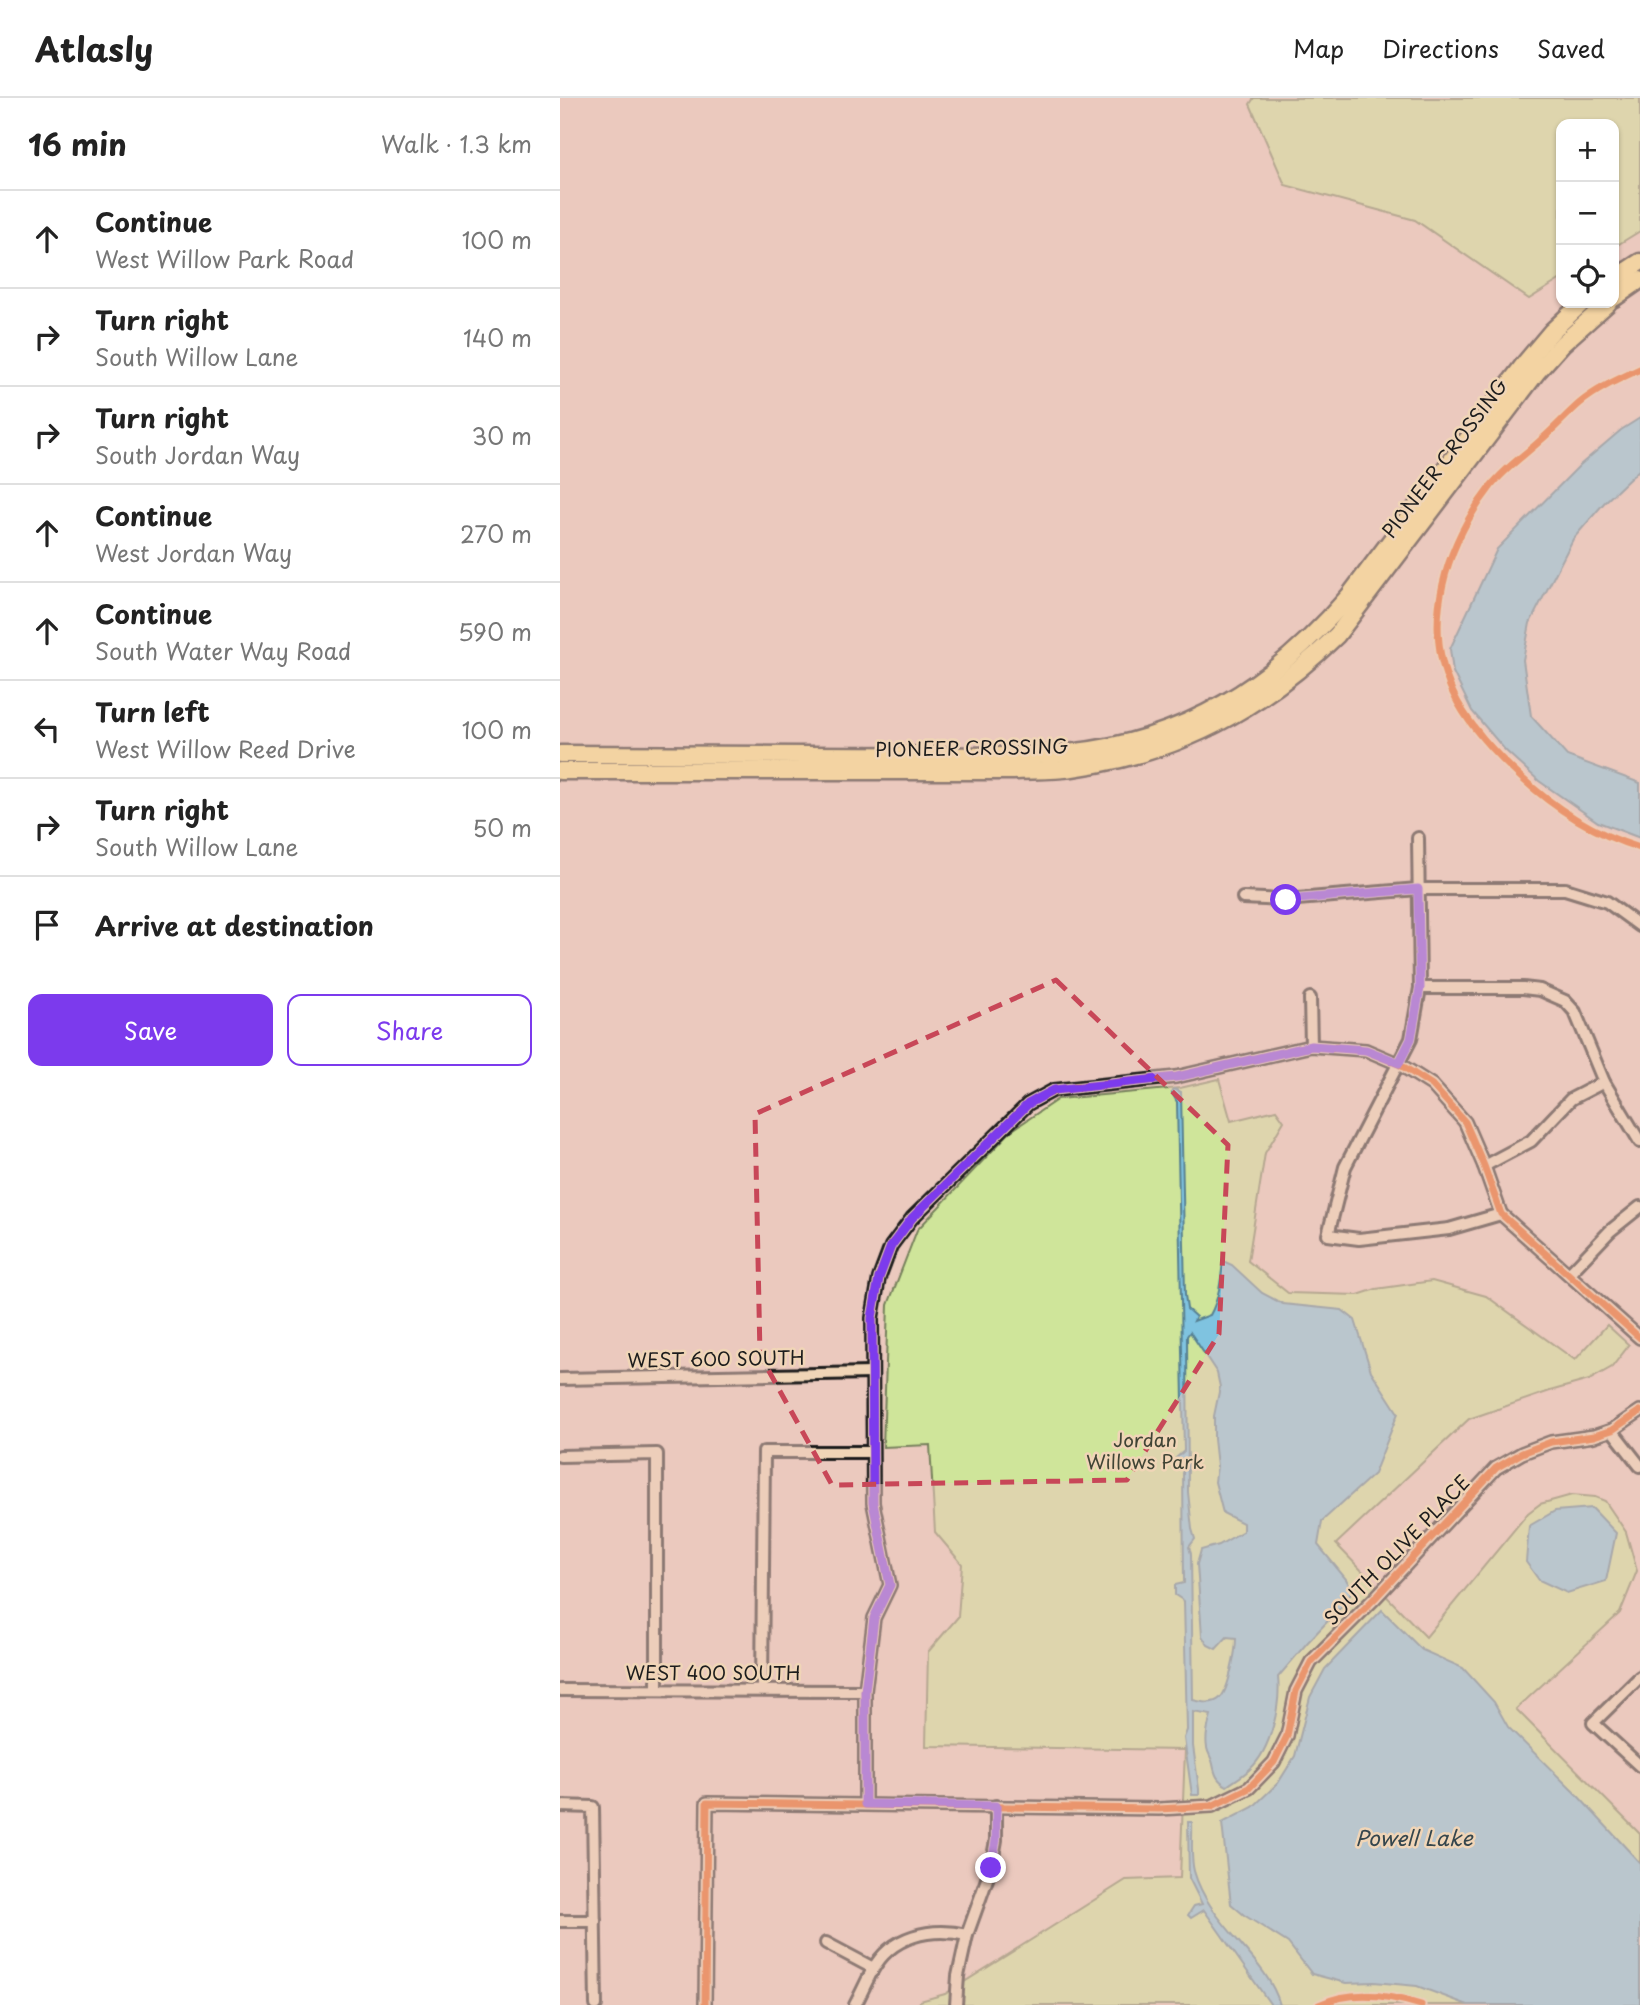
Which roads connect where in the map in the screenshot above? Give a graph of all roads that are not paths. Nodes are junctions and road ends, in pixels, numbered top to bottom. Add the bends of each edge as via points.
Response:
1 (1640, 262) edge
2 (1619, 276) edge
3 (1640, 279) edge
4 (1619, 294) edge
5 (1577, 308) edge
6 (1602, 308) edge
7 (560, 754) edge
8 (560, 771) edge
9 (1418, 838) dead end
10 (1418, 889) junction
11 (1243, 898) dead end
12 (1640, 926) edge
13 (1420, 988) junction
14 (1310, 998) dead end
15 (1311, 1046) junction
16 (1399, 1063) junction
17 (1604, 1082) junction
18 (1640, 1142) edge
19 (1484, 1166) junction
20 (1640, 1207) edge
21 (1501, 1214) junction
22 (1569, 1274) junction
23 (1640, 1338) edge
24 (872, 1373) junction
25 (560, 1379) edge
26 (1640, 1411) edge
27 (1612, 1430) junction
28 (872, 1452) junction
29 (560, 1456) edge
30 (1640, 1466) edge
31 (1640, 1677) edge
32 (762, 1689) junction
33 (560, 1690) edge
34 (657, 1690) junction
35 (865, 1691) junction
36 (1640, 1766) edge
37 (865, 1804) junction
38 (560, 1806) edge
39 (996, 1806) junction
40 (560, 1921) edge
41 (595, 1921) junction
42 (967, 1935) junction
43 (826, 1943) dead end
44 (873, 1968) junction
45 (596, 2005) edge
46 (705, 2005) edge
47 (855, 2005) edge
48 (956, 2005) edge

1 - 2 highway
3 - 4 highway
5 - 7 highway, PIONEER CROSSING via 1525,363 1326,623 1273,672 1189,721 1152,735 1068,753
6 - 8 highway, PIONEER CROSSING via 1537,372 1337,635 1282,684 1196,735 1070,769
9 - 10 street
10 - 11 street via 1286,900
10 - 12 street via 1565,889 1607,902
10 - 13 street
13 - 16 street via 1411,1039
13 - 17 street via 1540,990 1565,1001 1575,1012
14 - 15 street
15 - 16 street via 1366,1050
15 - 24 street via 1177,1077 1054,1090 1028,1104 912,1218 891,1246 872,1318
16 - 19 street via 1432,1085 1465,1122
16 - 21 street via 1345,1167 1328,1235 1359,1239 1449,1230
17 - 18 street
17 - 19 street via 1571,1099 1531,1141
19 - 21 street
20 - 22 street
21 - 22 street
22 - 23 street
24 - 25 street, WEST 600 SOUTH
24 - 28 street
26 - 27 street, SOUTH OLIVE PLACE
27 - 30 street
27 - 39 street, SOUTH OLIVE PLACE via 1551,1442 1496,1468 1311,1662 1296,1691 1287,1736 1274,1762 1249,1788 1212,1806
28 - 32 street via 764,1452
28 - 35 street via 873,1503 890,1585 874,1618
29 - 34 street via 657,1454
31 - 36 street via 1593,1723
32 - 34 street, WEST 400 SOUTH
32 - 35 street, WEST 400 SOUTH
33 - 34 street, WEST 400 SOUTH
35 - 37 street
37 - 39 street
37 - 46 street via 707,1803
38 - 41 street via 593,1807
39 - 42 street via 991,1868
40 - 41 street
41 - 45 street
42 - 44 street via 942,1930 909,1937
42 - 48 street
43 - 44 street
44 - 47 street

